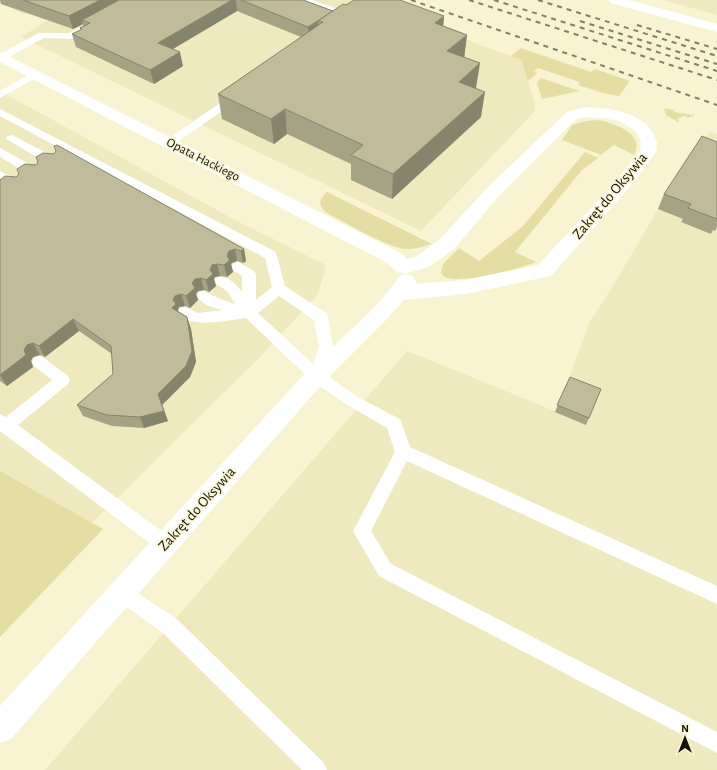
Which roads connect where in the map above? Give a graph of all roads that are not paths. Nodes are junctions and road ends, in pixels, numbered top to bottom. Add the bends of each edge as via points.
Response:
1 (305, 0) edge
2 (615, 0) edge
3 (98, 22) edge
4 (338, 26) edge
5 (717, 28) edge
6 (0, 57) edge
7 (35, 74) junction
8 (247, 89) edge
9 (0, 95) edge
10 (0, 112) edge
11 (28, 126) junction
12 (12, 138) junction
13 (169, 143) junction
14 (0, 146) edge
15 (0, 152) edge
16 (54, 162) edge
17 (36, 173) edge
18 (0, 175) edge
19 (17, 185) edge
20 (238, 267) dead end
21 (404, 267) junction
22 (221, 281) dead end
23 (279, 289) junction
24 (398, 293) junction
25 (204, 296) dead end
26 (185, 312) dead end
27 (249, 313) junction
28 (39, 362) dead end
29 (316, 376) junction
30 (3, 424) edge
31 (403, 452) junction
32 (165, 544) junction
33 (122, 593) junction
34 (717, 595) edge
35 (0, 728) edge
36 (717, 743) edge
37 (317, 770) edge

1 - 4 lane via 352,17
2 - 5 street
3 - 6 lane via 71,36 42,35
6 - 7 street, Opata Hackiego
7 - 9 lane
7 - 13 street, Opata Hackiego
8 - 13 lane
10 - 11 lane
11 - 12 lane
11 - 23 lane via 271,255
12 - 14 lane
12 - 16 lane
13 - 21 street, Opata Hackiego via 394,258
15 - 17 lane
18 - 19 lane
20 - 27 lane via 249,274
21 - 24 street, Zakręt do Oksywia via 407,276 405,285
21 - 24 street, Zakręt do Oksywia via 422,262 447,244 494,191 573,115 585,112 611,114 633,122 646,134 648,152 618,190 544,271 466,287
22 - 27 lane via 232,288
23 - 27 lane
23 - 29 lane via 321,317 326,347
24 - 29 street, Zakręt do Oksywia
25 - 27 lane via 215,303
26 - 27 lane via 196,318
27 - 29 lane
28 - 30 lane via 64,380
29 - 31 lane via 351,400 394,424
29 - 32 street, Zakręt do Oksywia
30 - 32 lane
31 - 34 lane
31 - 36 lane via 362,531 385,570
32 - 33 street, Zakręt do Oksywia
33 - 35 street, Zakręt do Oksywia
33 - 37 lane via 170,626

